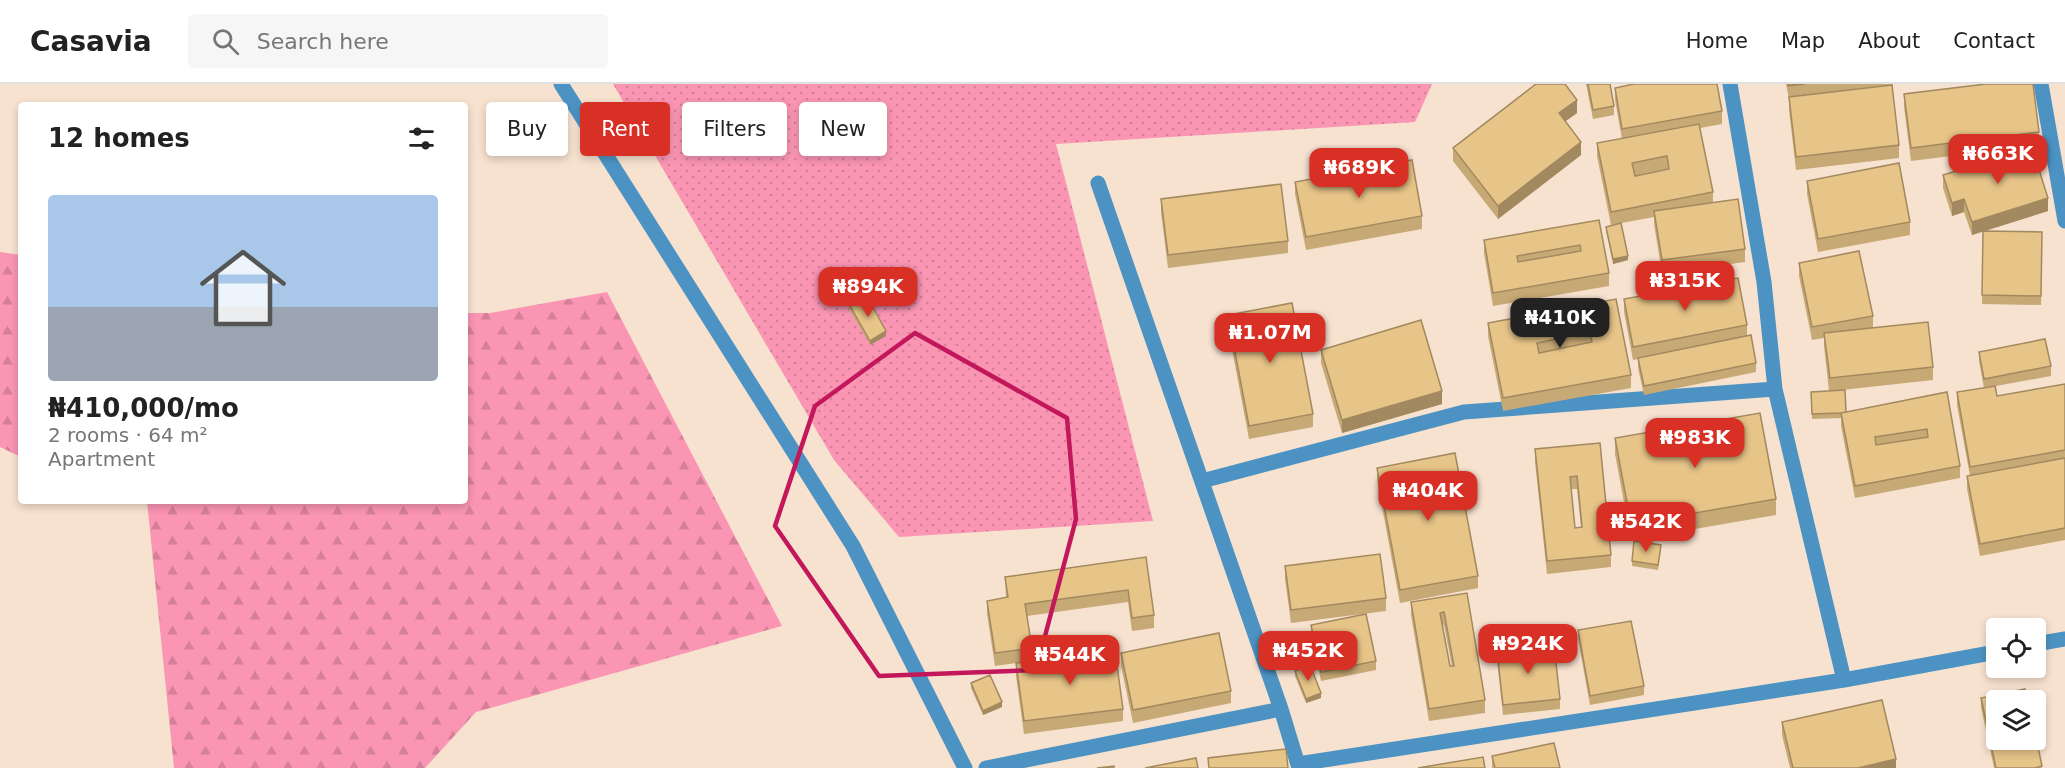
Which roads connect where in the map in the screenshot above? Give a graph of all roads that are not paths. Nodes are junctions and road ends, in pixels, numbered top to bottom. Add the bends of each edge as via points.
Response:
1 (561, 84) edge
2 (1730, 84) edge
3 (2041, 84) edge
4 (1098, 183) dead end
5 (2065, 220) edge
6 (1776, 389) junction
7 (1202, 481) junction
8 (2065, 639) edge
9 (2046, 642) edge
10 (1986, 654) edge
11 (1844, 680) junction
12 (1281, 709) junction
13 (1298, 766) edge
14 (965, 768) edge
15 (986, 768) edge

1 - 14 street via 853,546
2 - 6 street via 1764,282
3 - 5 street
4 - 7 street
6 - 7 street via 1464,412
6 - 11 street
7 - 12 street
8 - 9 street
10 - 11 street
11 - 13 street
12 - 13 street
12 - 15 street

